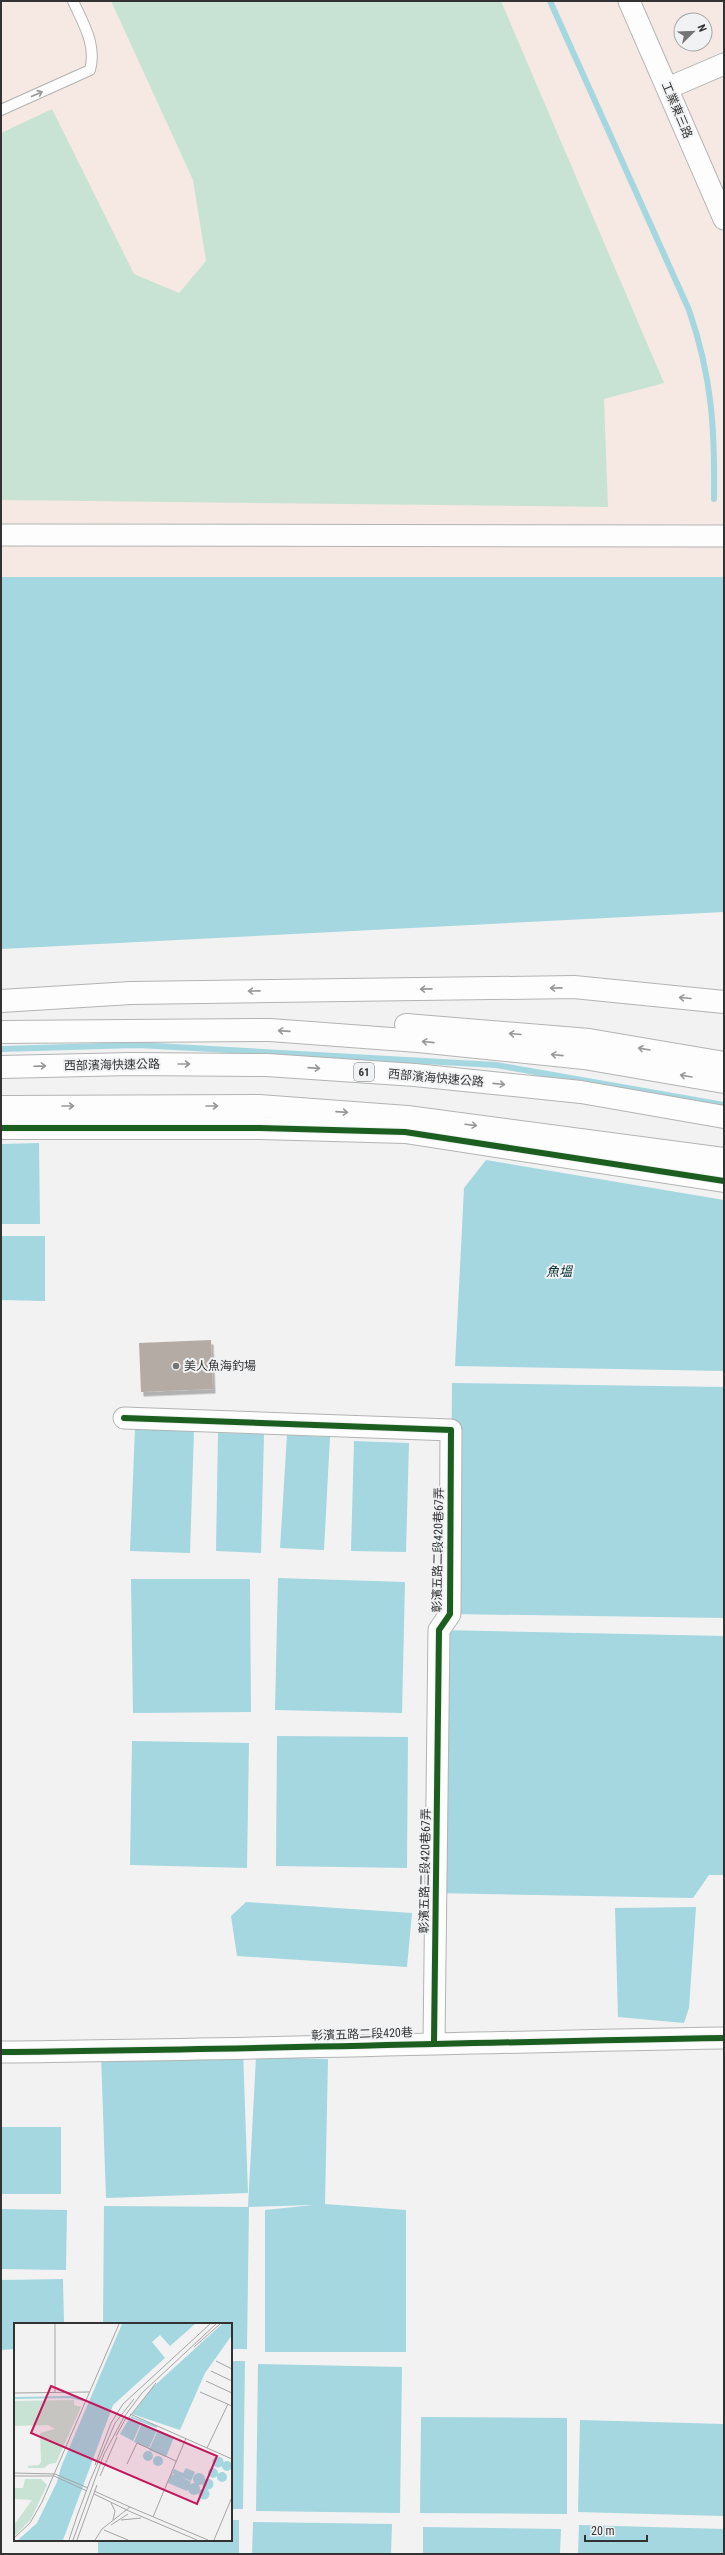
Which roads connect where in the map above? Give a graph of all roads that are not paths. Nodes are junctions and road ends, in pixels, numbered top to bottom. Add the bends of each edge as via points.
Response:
1 (73, 1) edge
2 (629, 1) edge
3 (724, 64) edge
4 (668, 88) junction
5 (1, 110) edge
6 (724, 219) edge
7 (1, 536) edge
8 (724, 536) edge
9 (1, 1001) edge
10 (724, 1002) edge
11 (1, 1019) edge
12 (1, 1032) edge
13 (724, 1063) edge
14 (1, 1067) edge
15 (724, 1082) edge
16 (1, 1106) edge
17 (724, 1117) edge
18 (1, 1128) edge
19 (724, 1159) edge
20 (724, 1181) edge
21 (124, 1418) dead end
22 (724, 2038) edge
23 (434, 2042) junction
24 (1, 2052) edge

5 -> 1 lane via 90,70 93,60 90,38
2 - 4 street, 工業東三路
3 - 4 street
4 - 6 street, 工業東三路
7 - 8 street
10 -> 9 main road via 574,987 131,993
13 -> 11 main road via 589,1040 268,1015 132,1014
15 -> 12 main road via 584,1058 418,1041 270,1030
14 -> 17 main road, 西部濱海快速公路 / 61 via 131,1064 275,1065 415,1075 581,1092
16 -> 19 main road via 259,1106 399,1116
18 - 20 main road via 260,1128 405,1132
21 - 23 street, 彰濱五路二段420巷67弄 via 451,1430 450,1614 439,1630
22 - 23 street, 彰濱五路二段420巷
23 - 24 street, 彰濱五路二段420巷 via 243,2050

